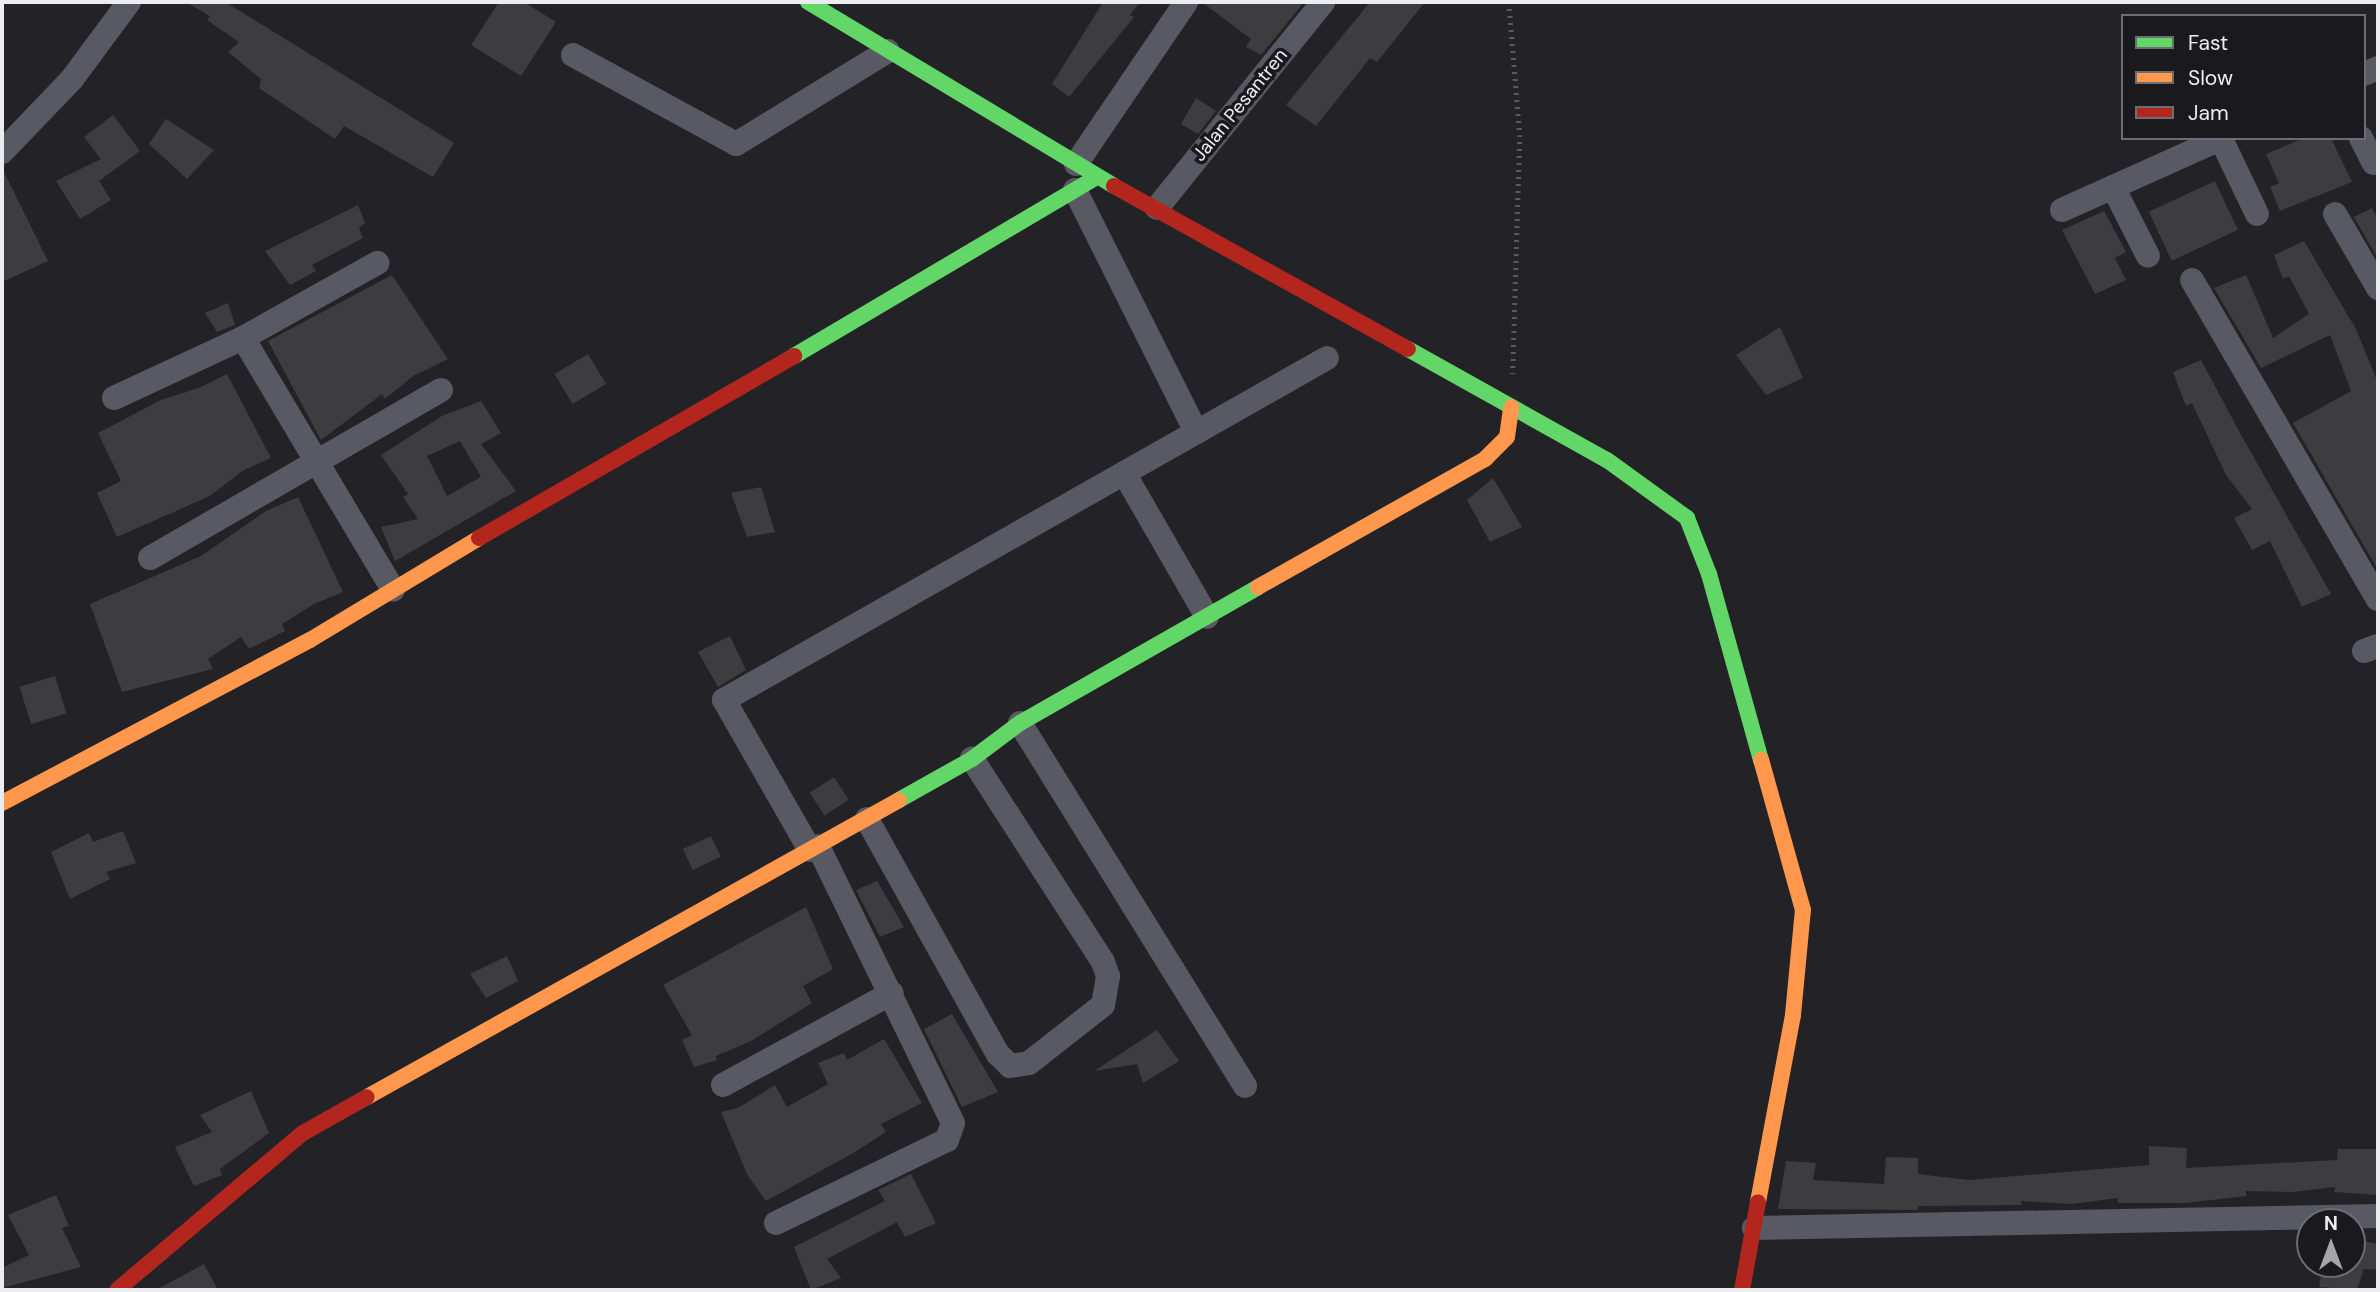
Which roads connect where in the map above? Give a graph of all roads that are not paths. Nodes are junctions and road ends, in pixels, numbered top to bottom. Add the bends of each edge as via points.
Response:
1 (129, 2) edge
2 (808, 2) edge
3 (1186, 2) edge
4 (1323, 2) edge
5 (888, 51) junction
6 (573, 55) dead end
7 (2218, 140) edge
8 (2223, 140) edge
9 (2362, 140) edge
10 (2, 152) edge
11 (2374, 163) dead end
12 (1076, 164) junction
13 (1097, 177) junction
14 (2113, 187) junction
15 (1075, 190) junction
16 (1157, 208) junction
17 (2062, 210) dead end
18 (2257, 214) dead end
19 (2335, 214) dead end
20 (2148, 256) dead end
21 (377, 264) dead end
22 (2192, 280) dead end
23 (2378, 288) edge
24 (243, 338) junction
25 (1327, 358) dead end
26 (441, 390) dead end
27 (114, 398) dead end
28 (1511, 407) junction
29 (1196, 432) junction
30 (316, 461) junction
31 (1124, 473) junction
32 (150, 558) dead end
33 (393, 590) junction
34 (2378, 599) edge
35 (1207, 617) junction
36 (1020, 723) junction
37 (972, 760) junction
38 (2, 803) edge
39 (867, 819) junction
40 (814, 848) junction
41 (892, 993) junction
42 (723, 1085) dead end
43 (1245, 1086) dead end
44 (2378, 1216) edge
45 (776, 1223) dead end
46 (1754, 1228) junction
47 (131, 1286) edge
48 (1742, 1290) edge

1 - 10 street via 72,79
2 - 5 street
3 - 12 street
4 - 16 street, Jalan Pesantren
5 - 6 street via 736,144
5 - 12 street
7 - 14 street
8 - 18 street
9 - 11 street
12 - 13 street
13 - 15 street
13 - 16 street
14 - 17 street
14 - 20 street
15 - 29 street
15 - 33 street
16 - 28 street
19 - 23 street
21 - 24 street
22 - 34 street
24 - 27 street
24 - 30 street
25 - 29 street
26 - 30 street
28 - 35 street via 1507,437 1486,459
28 - 46 street via 1607,460 1677,508 1687,518 1709,574 1803,910 1793,1015
29 - 31 street
30 - 32 street
30 - 33 street
31 - 35 street
31 - 40 street via 724,700
33 - 38 street via 310,640
35 - 36 street
36 - 37 street
36 - 43 street
37 - 39 street
37 - 39 street via 1104,962 1108,976 1104,1005 1030,1063 1010,1066 998,1054
39 - 40 street
40 - 41 street
40 - 47 street via 303,1133
41 - 42 street
41 - 45 street via 951,1112 947,1140
44 - 46 street
46 - 48 street

